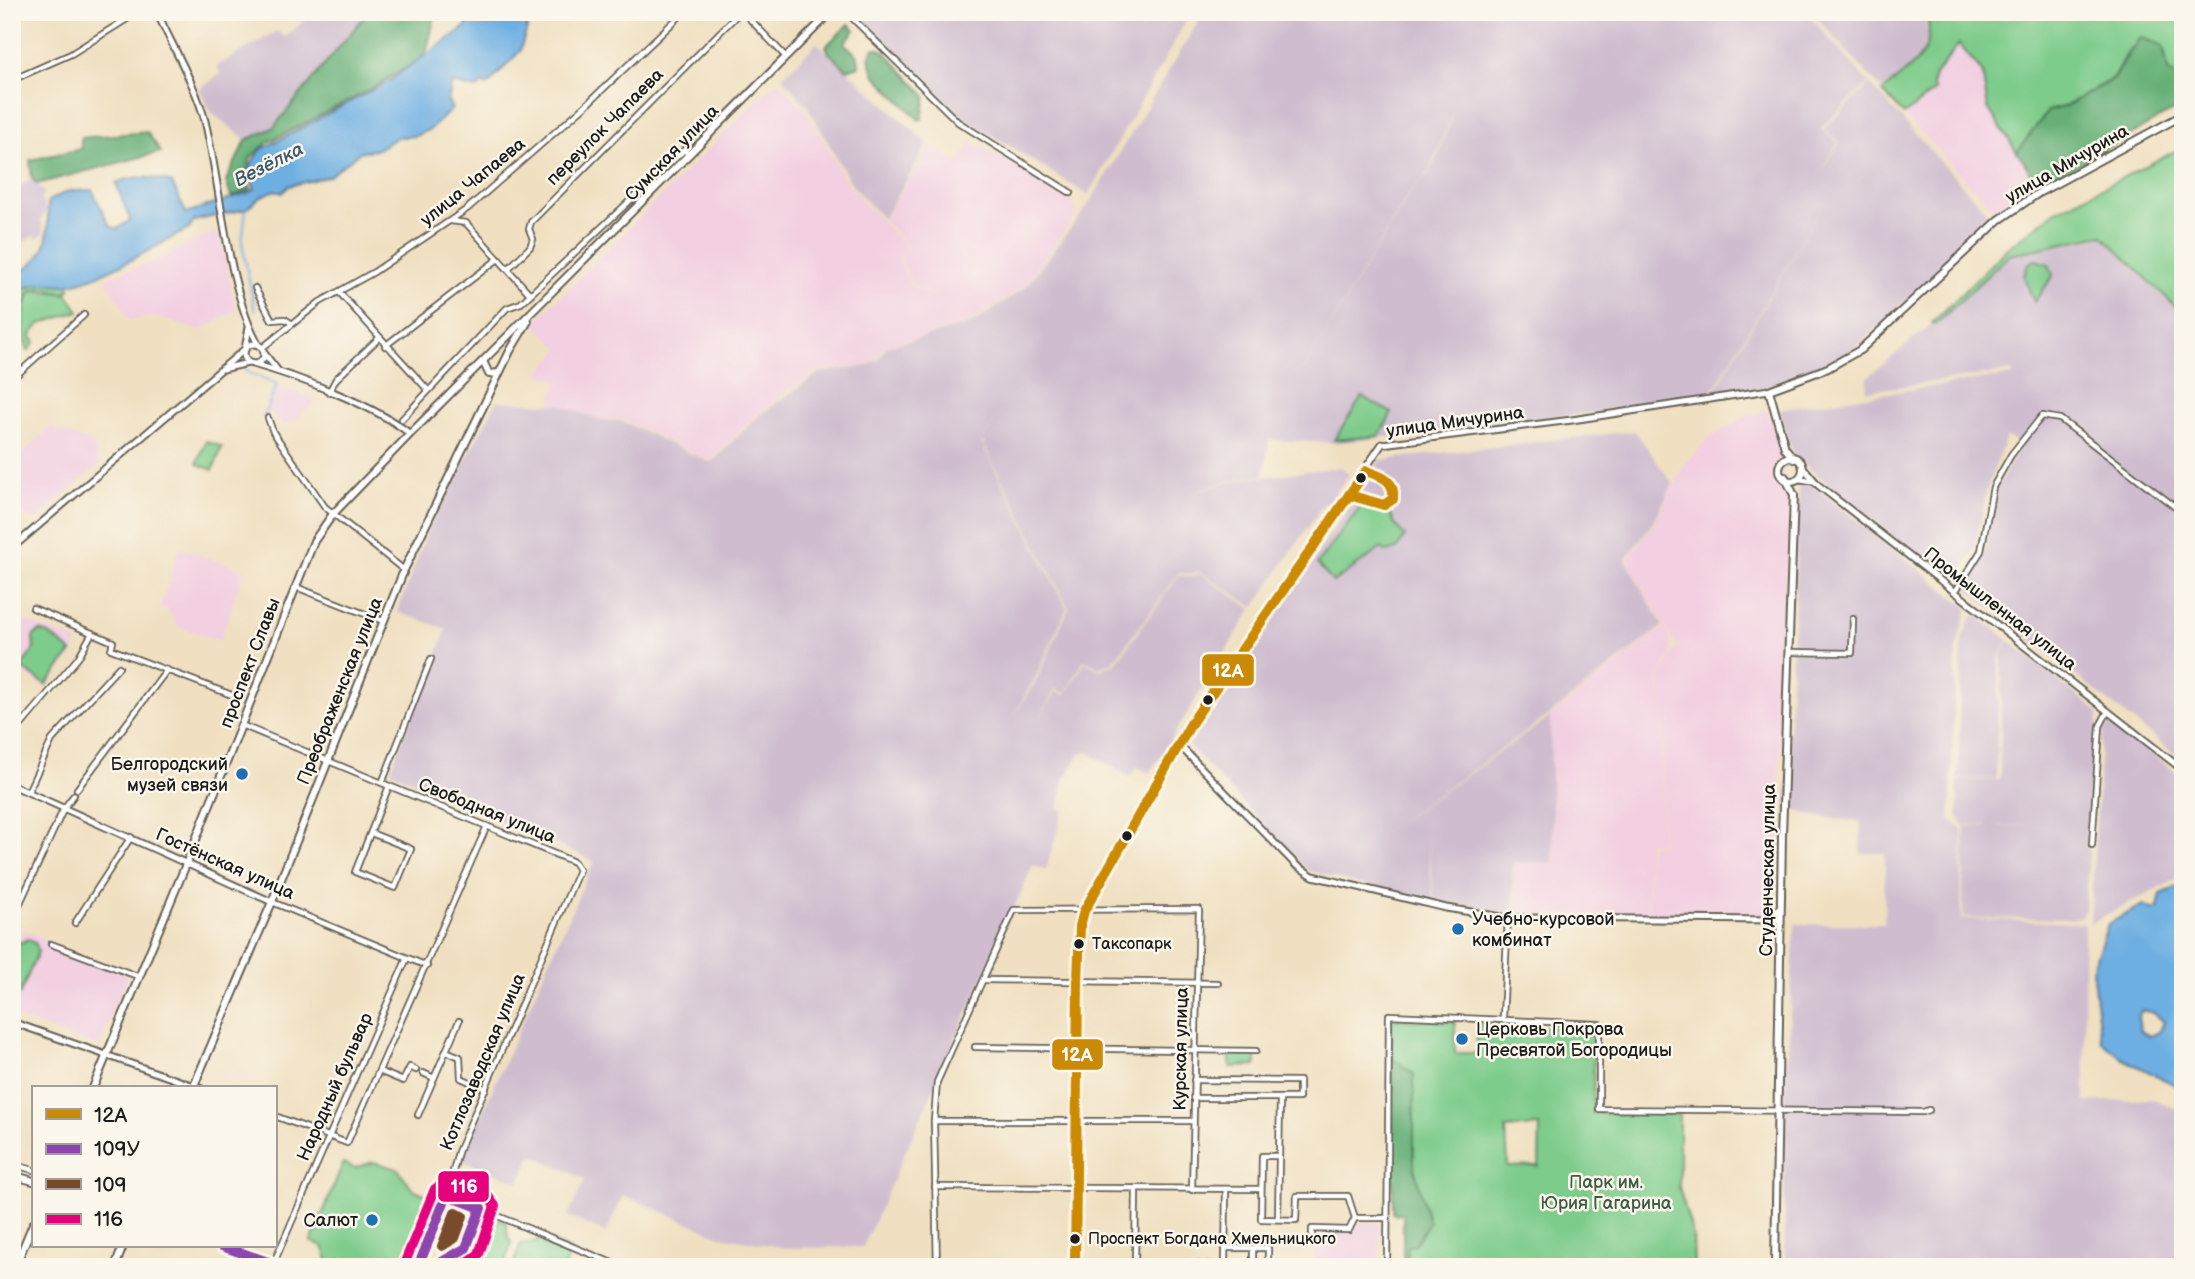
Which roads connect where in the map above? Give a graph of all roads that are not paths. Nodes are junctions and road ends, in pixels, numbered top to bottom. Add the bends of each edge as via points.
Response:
1 (138, 12) edge
2 (157, 12) edge
3 (684, 12) edge
4 (741, 12) edge
5 (831, 12) edge
6 (846, 12) edge
7 (786, 57) junction
8 (12, 80) edge
9 (2183, 115) edge
10 (690, 155) junction
11 (1071, 193) dead end
12 (467, 209) junction
13 (452, 221) junction
14 (466, 223) junction
15 (595, 233) junction
16 (603, 242) junction
17 (498, 259) junction
18 (509, 268) junction
19 (255, 288) dead end
20 (339, 292) junction
21 (530, 294) junction
22 (533, 314) junction
23 (84, 315) dead end
24 (291, 323) junction
25 (249, 327) junction
26 (378, 339) junction
27 (385, 346) junction
28 (245, 349) junction
29 (262, 349) junction
30 (491, 353) junction
31 (483, 361) junction
32 (250, 363) junction
33 (220, 370) junction
34 (278, 371) junction
35 (500, 372) junction
36 (12, 379) edge
37 (427, 389) junction
38 (1769, 390) junction
39 (329, 392) junction
40 (268, 418) dead end
41 (402, 419) dead end
42 (410, 434) junction
43 (1785, 448) junction
44 (1794, 459) junction
45 (1783, 461) junction
46 (1803, 467) junction
47 (1784, 477) junction
48 (1799, 479) junction
49 (1813, 481) junction
50 (1794, 495) junction
51 (2183, 513) edge
52 (333, 514) junction
53 (12, 548) edge
54 (404, 570) junction
55 (294, 586) junction
56 (1955, 592) junction
57 (33, 608) dead end
58 (1853, 619) dead end
59 (383, 621) junction
60 (92, 633) junction
61 (1788, 652) junction
62 (431, 659) dead end
63 (119, 667) dead end
64 (167, 670) junction
65 (237, 697) dead end
66 (2108, 711) junction
67 (241, 725) junction
68 (12, 736) edge
69 (1179, 745) junction
70 (328, 761) junction
71 (2183, 770) edge
72 (382, 783) junction
73 (12, 785) edge
74 (389, 786) junction
75 (77, 789) dead end
76 (28, 792) junction
77 (74, 795) dead end
78 (64, 808) junction
79 (487, 826) junction
80 (370, 833) junction
81 (131, 837) junction
82 (2092, 845) dead end
83 (187, 862) junction
84 (579, 870) joint
85 (272, 902) junction
86 (1780, 908) junction
87 (1084, 911) junction
88 (1508, 918) junction
89 (1767, 919) junction
90 (12, 920) edge
91 (1780, 920) junction
92 (75, 923) dead end
93 (51, 944) dead end
94 (407, 958) junction
95 (428, 966) junction
96 (140, 977) junction
97 (983, 980) junction
98 (1078, 982) junction
99 (1218, 983) dead end
100 (1196, 984) junction
101 (1503, 1017) junction
102 (459, 1021) dead end
103 (12, 1022) edge
104 (975, 1047) dead end
105 (1077, 1049) junction
106 (1194, 1049) junction
107 (446, 1051) junction
108 (1256, 1051) dead end
109 (107, 1055) junction
110 (416, 1070) dead end
111 (379, 1071) junction
112 (423, 1073) dead end
113 (434, 1078) junction
114 (1194, 1080) junction
115 (94, 1086) edge
116 (193, 1086) edge
117 (196, 1086) edge
118 (486, 1089) junction
119 (1193, 1098) junction
120 (1280, 1099) junction
121 (1929, 1110) dead end
122 (1778, 1112) junction
123 (418, 1115) dead end
124 (276, 1116) edge
125 (1076, 1120) junction
126 (934, 1121) junction
127 (1193, 1121) junction
128 (328, 1136) junction
129 (1279, 1156) junction
130 (12, 1164) edge
131 (32, 1170) edge
132 (12, 1175) edge
133 (32, 1181) edge
134 (935, 1187) junction
135 (1075, 1189) junction
136 (1226, 1189) junction
137 (1261, 1189) junction
138 (1136, 1190) junction
139 (1192, 1190) junction
140 (447, 1195) junction
141 (1355, 1218) junction
142 (1387, 1218) junction
143 (1278, 1219) junction
144 (32, 1226) edge
145 (1312, 1241) dead end
146 (122, 1248) edge
147 (227, 1248) edge
148 (1226, 1248) junction
149 (1253, 1248) junction
150 (273, 1265) edge
151 (1076, 1265) edge
152 (1252, 1265) edge
153 (1135, 1266) edge
154 (1225, 1266) edge
155 (15, 1267) edge
156 (115, 1267) edge
157 (283, 1267) edge
158 (418, 1267) edge
159 (622, 1267) edge
160 (937, 1267) edge
161 (1387, 1267) edge
162 (1775, 1267) edge

1 - 8 street via 71,54
2 - 25 street via 204,118
3 - 12 street, улица Чапаева
4 - 7 street
4 - 18 street, переулок Чапаева via 531,222 530,247
5 - 7 main road, Сумская улица
6 - 11 street via 957,122
7 - 10 main road, Сумская улица
9 - 38 main road, улица Мичурина via 2040,192 1999,220 1860,350 1828,368
10 - 15 street via 684,150
10 - 16 main road, Сумская улица
12 - 13 street, улица Чапаева
12 - 14 street
13 - 14 street
13 - 20 street, улица Чапаева
14 - 17 street
15 - 16 street
15 - 21 street
16 - 22 main road, Сумская улица
17 - 18 street
17 - 27 street
18 - 21 street
19 - 24 street via 272,320 285,318
20 - 24 street, улица Чапаева
20 - 26 street
21 - 37 street via 522,303 507,308
22 - 30 main road, проспект Славы
22 - 35 main road, Преображенская улица
23 - 36 street
24 - 29 street, улица Чапаева
25 - 28 street
25 - 29 street
26 - 27 street
26 - 39 street
27 - 37 street
28 - 29 street via 250,345
28 - 32 street via 244,358
28 - 33 street
29 - 32 street via 261,361
29 - 34 street
30 - 31 main road, проспект Славы
30 - 35 main road via 500,359
31 - 35 main road via 489,374
31 - 42 main road, проспект Славы
32 - 33 street
32 - 34 street
33 - 53 street
34 - 39 street
35 - 54 main road, Преображенская улица
37 - 41 street
38 - 43 main road
38 - 69 street, улица Мичурина via 1382,444 1233,658
39 - 42 street
40 - 52 street
42 - 52 main road, проспект Славы
43 - 44 main road
43 - 45 main road
44 - 45 main road
44 - 46 main road
45 - 47 main road via 1779,469
46 - 48 main road
46 - 49 street, Промышленная улица
47 - 48 main road
47 - 50 main road
48 - 49 street
48 - 50 main road, Студенческая улица
49 - 56 street, Промышленная улица
50 - 61 main road, Студенческая улица
51 - 56 street via 2060,419 2042,416 1998,477 1981,551
52 - 54 street
52 - 55 main road, проспект Славы via 314,541
54 - 59 main road, Преображенская улица
55 - 59 street
55 - 67 main road, проспект Славы
56 - 66 street, Промышленная улица
57 - 60 street
58 - 61 street via 1852,653
59 - 70 main road, Преображенская улица
60 - 64 street via 113,642 111,649
60 - 68 street via 78,658
61 - 86 main road, Студенческая улица
62 - 72 street
63 - 76 street via 52,740
64 - 65 street
64 - 75 street
66 - 71 street, Промышленная улица
66 - 82 street via 2100,726
67 - 70 street, Свободная улица
67 - 83 main road, проспект Славы
69 - 87 street, улица Мичурина
69 - 88 street via 1296,865 1313,876
70 - 72 street, Свободная улица
70 - 85 main road, Преображенская улица
72 - 74 street, Свободная улица
73 - 76 street, Гостёнская улица
74 - 79 street, Свободная улица
74 - 80 street
76 - 78 street, Гостёнская улица
77 - 78 street
78 - 81 street, Гостёнская улица
78 - 90 street
79 - 84 street, Свободная улица via 574,862
79 - 95 street, Народный бульвар
80 - 80 street via 355,872 395,888 411,849
81 - 83 street, Гостёнская улица
81 - 92 street
83 - 85 street, Гостёнская улица
83 - 96 main road, проспект Славы
84 - 118 street, Котлозаводская улица
85 - 94 street, Гостёнская улица
85 - 117 main road, Преображенская улица
86 - 89 street
86 - 91 main road, Студенческая улица
87 - 97 street via 1014,911
87 - 98 street, улица Мичурина
87 - 100 street, Курская улица via 1199,909
88 - 89 street
88 - 101 street
89 - 91 street
91 - 122 main road, Студенческая улица
93 - 96 street
94 - 95 street, Гостёнская улица
94 - 128 street, Народный бульвар
95 - 111 street, Народный бульвар
96 - 109 main road, проспект Славы
97 - 98 street
97 - 126 street via 937,1082
98 - 100 street
98 - 105 street, улица Мичурина
99 - 100 street
100 - 106 street, Курская улица
101 - 122 street via 1599,1024 1599,1109
101 - 142 street via 1389,1015
102 - 107 street
103 - 109 street
104 - 105 street
105 - 106 street
105 - 125 street, улица Мичурина
106 - 108 street
106 - 114 street, Курская улица
107 - 113 street
107 - 118 street via 460,1057 461,1078
109 - 115 main road, проспект Славы
109 - 116 street
110 - 111 street via 410,1067 403,1081
111 - 128 street, Народный бульвар via 347,1143
112 - 113 street
113 - 123 street
114 - 119 street, Курская улица
114 - 120 street via 1299,1082 1299,1098
118 - 140 street, Котлозаводская улица via 458,1153
119 - 120 street
119 - 127 street, Курская улица
120 - 129 street
121 - 122 street
122 - 162 main road, Студенческая улица
124 - 128 street
125 - 126 street
125 - 127 street
125 - 135 street, улица Мичурина
126 - 134 street
127 - 139 street, Курская улица
128 - 150 street, Народный бульвар
129 - 137 street via 1262,1156
129 - 143 street
130 - 131 street
132 - 133 main road
134 - 135 street
134 - 160 street
135 - 138 street
135 - 151 street, улица Мичурина
136 - 137 street
136 - 139 street
136 - 148 street
137 - 143 street via 1261,1219
138 - 139 street
138 - 153 street
140 - 158 street, Котлозаводская улица
140 - 159 street
141 - 142 street
141 - 143 street via 1348,1196 1297,1196 1296,1220
141 - 145 street via 1349,1230 1312,1229
142 - 161 street
144 - 155 main road
146 - 156 main road
147 - 150 main road
148 - 149 street
148 - 154 street
149 - 152 street
149 - 152 street via 1268,1248 1268,1264
150 - 157 main road
153 - 154 street

